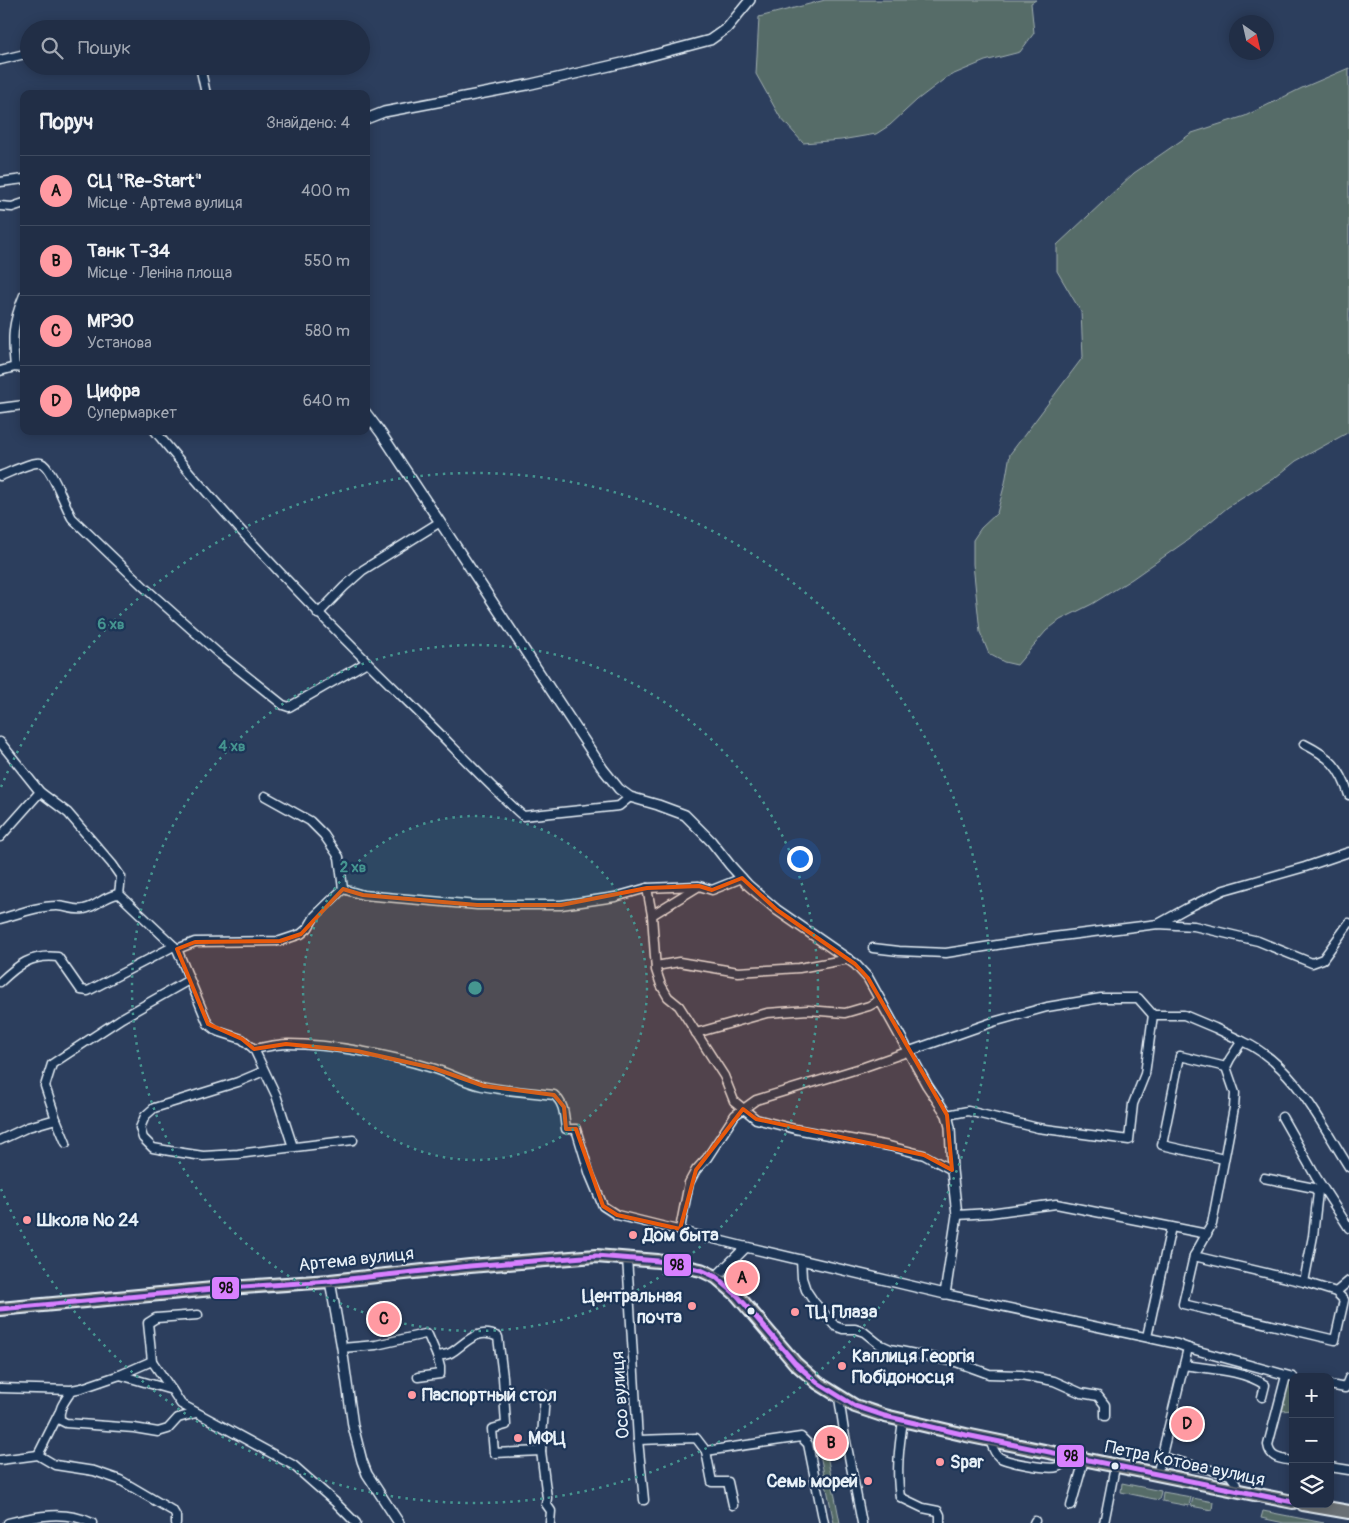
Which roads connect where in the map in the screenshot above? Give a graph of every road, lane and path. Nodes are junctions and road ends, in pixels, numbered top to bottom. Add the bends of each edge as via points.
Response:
1 (750, 0) edge
2 (20, 56) edge
3 (0, 60) edge
4 (202, 75) edge
5 (205, 90) edge
6 (370, 117) edge
7 (20, 180) edge
8 (0, 182) edge
9 (20, 204) edge
10 (0, 206) edge
11 (20, 304) edge
12 (15, 368) junction
13 (20, 368) edge
14 (0, 371) edge
15 (20, 406) edge
16 (0, 408) edge
17 (370, 418) edge
18 (158, 435) edge
19 (0, 476) edge
20 (440, 522) junction
21 (318, 614) junction
22 (367, 662) junction
23 (0, 742) edge
24 (1304, 744) dead end
25 (40, 792) junction
26 (1349, 795) edge
27 (266, 796) dead end
28 (630, 797) junction
29 (0, 837) edge
30 (1349, 852) edge
31 (742, 878) junction
32 (699, 886) junction
33 (647, 888) junction
34 (343, 889) junction
35 (119, 894) junction
36 (652, 915) junction
37 (0, 919) edge
38 (1349, 923) edge
39 (1158, 924) junction
40 (175, 948) junction
41 (873, 948) dead end
42 (848, 959) junction
43 (656, 966) junction
44 (189, 980) junction
45 (0, 982) edge
46 (880, 1000) junction
47 (1153, 1016) junction
48 (696, 1033) junction
49 (1242, 1042) junction
50 (254, 1049) junction
51 (909, 1052) junction
52 (1226, 1067) junction
53 (264, 1071) junction
54 (743, 1108) junction
55 (946, 1115) junction
56 (1282, 1117) dead end
57 (56, 1119) junction
58 (0, 1140) edge
59 (353, 1140) dead end
60 (66, 1143) dead end
61 (293, 1147) junction
62 (1224, 1158) junction
63 (1349, 1167) edge
64 (952, 1170) junction
65 (1264, 1178) dead end
66 (957, 1215) junction
67 (1171, 1227) junction
68 (1349, 1228) edge
69 (680, 1229) junction
70 (1207, 1234) junction
71 (746, 1246) junction
72 (1194, 1256) junction
73 (627, 1258) junction
74 (801, 1260) junction
75 (712, 1275) junction
76 (330, 1281) junction
77 (1304, 1282) junction
78 (1349, 1282) edge
79 (1336, 1292) junction
80 (945, 1294) junction
81 (1347, 1299) edge
82 (3, 1308) edge
83 (198, 1315) dead end
84 (1146, 1338) junction
85 (342, 1348) junction
86 (1188, 1348) junction
87 (437, 1356) junction
88 (152, 1361) junction
89 (1184, 1365) junction
90 (120, 1375) junction
91 (418, 1377) dead end
92 (1289, 1377) edge
93 (1349, 1378) edge
94 (1334, 1387) edge
95 (0, 1388) edge
96 (1347, 1389) edge
97 (72, 1390) junction
98 (172, 1390) junction
99 (545, 1395) dead end
100 (1262, 1397) dead end
101 (839, 1398) junction
102 (58, 1413) junction
103 (196, 1413) junction
104 (1105, 1416) dead end
105 (903, 1420) junction
106 (638, 1440) junction
107 (541, 1451) junction
108 (706, 1451) junction
109 (38, 1455) junction
110 (1162, 1457) junction
111 (0, 1460) edge
112 (1084, 1460) junction
113 (1289, 1460) edge
114 (1115, 1467) junction
115 (1334, 1468) edge
116 (1349, 1470) edge
117 (1157, 1475) junction
118 (1238, 1492) junction
119 (644, 1500) dead end
120 (1289, 1501) edge
121 (733, 1505) dead end
122 (1071, 1506) dead end
123 (1326, 1508) edge
124 (1349, 1512) edge
125 (8, 1523) edge
126 (92, 1523) edge
127 (176, 1523) edge
128 (356, 1523) edge
129 (399, 1523) edge
130 (550, 1523) edge
131 (824, 1523) edge
132 (862, 1523) edge
133 (940, 1523) edge
134 (1104, 1523) edge

1 - 6 street via 727,28 710,40 526,85
2 - 3 street
4 - 5 street
7 - 8 street
9 - 10 street
11 - 12 street via 12,340
12 - 13 street
12 - 14 street
15 - 16 street
17 - 20 street
18 - 21 street via 201,488
19 - 22 street via 32,464 42,463 47,467 72,518 211,647 283,705 289,707
20 - 21 street via 363,570
20 - 28 street via 603,770 619,790
21 - 22 street
22 - 28 street via 523,816 619,806
23 - 25 street
24 - 26 street via 1332,761 1343,777
25 - 29 street
25 - 35 street via 68,813 112,864 121,877
27 - 34 street via 310,821 324,835 339,857
28 - 31 street via 685,815
30 - 39 street via 1224,890
31 - 32 street via 712,890
31 - 42 street via 777,910
32 - 33 street
32 - 36 street
33 - 34 street via 561,905 477,905 363,895
33 - 36 street
34 - 40 street via 300,934 280,941 195,942
35 - 37 street via 110,894 83,909 41,907
35 - 40 street
36 - 43 street
38 - 39 street via 1323,959 1312,963 1258,941 1194,926
39 - 41 street via 946,953
40 - 44 street
40 - 45 street via 88,991 81,990 58,957 33,958
42 - 43 street via 799,968 738,972 679,962
42 - 46 street via 868,978
43 - 48 street via 668,997 679,1006
44 - 50 street via 208,1024 217,1031 242,1039
44 - 57 street via 122,1018 52,1064 45,1086
46 - 48 street via 845,1013 808,1010 767,1013
46 - 51 street
47 - 49 street via 1184,1015
47 - 51 street via 1138,998 1101,998 1047,1007 993,1022
47 - 55 street via 1144,1074 1133,1104 1130,1140 1038,1128 968,1111
48 - 54 street via 724,1076 734,1101
49 - 52 street
49 - 63 street via 1274,1062 1294,1083
50 - 53 street
50 - 69 street via 286,1044 357,1051 433,1068 484,1086 554,1095 564,1107 566,1129 576,1129 603,1206 617,1215
51 - 54 street via 756,1100
51 - 55 street
52 - 62 street via 1235,1093
52 - 62 street via 1180,1056 1162,1145
53 - 61 street via 276,1095
53 - 61 street via 154,1108 140,1128 153,1148 203,1156
54 - 64 street via 756,1119 924,1155
54 - 69 street via 689,1183
55 - 64 street via 950,1127
56 - 68 street
57 - 58 street
57 - 60 street
59 - 61 street
62 - 70 street via 1212,1224
64 - 66 street
65 - 77 street via 1314,1188 1318,1192
66 - 67 street via 990,1214 1056,1204
66 - 80 street
67 - 70 street
67 - 84 street
69 - 71 street
70 - 72 street
71 - 74 street
71 - 75 street
72 - 77 street
72 - 81 street via 1183,1304 1335,1340
73 - 75 highway, Артема вулиця via 679,1265
73 - 76 highway, Артема вулиця via 596,1256 518,1262
73 - 106 street, Осо вулиця
74 - 80 street
74 - 104 street via 806,1290 835,1326 864,1332 879,1344 903,1353 956,1362 989,1374 1022,1375 1054,1381 1081,1393 1098,1396 1105,1405
75 - 101 highway, Петра Котова вулиця via 736,1295 795,1363
76 - 82 highway, Артема вулиця
76 - 85 street
77 - 79 street
78 - 79 street
79 - 81 street
80 - 84 street
83 - 88 street via 156,1318 148,1323
84 - 86 street
85 - 87 street via 376,1345 425,1334
85 - 129 street via 353,1426 362,1461
86 - 89 street
86 - 92 street
87 - 91 street via 440,1374
87 - 107 street via 452,1352 474,1336 484,1333 498,1337 506,1425 492,1429 494,1454
88 - 90 street
88 - 98 street
89 - 100 street via 1256,1379 1265,1385
89 - 110 street
90 - 97 street
90 - 98 street
92 - 113 street via 1268,1445 1272,1456
93 - 96 street
94 - 96 street
95 - 97 street
97 - 102 street
98 - 103 street via 181,1404
99 - 107 street
101 - 105 highway, Петра Котова вулиця via 876,1414
101 - 132 street
102 - 103 street via 60,1420 66,1423 158,1432 168,1429 178,1418
102 - 109 street
103 - 128 street via 292,1465
105 - 112 highway, Петра Котова вулиця
105 - 133 street via 897,1459 900,1497 938,1511
106 - 108 street via 696,1438
106 - 119 street, Осо вулиця
107 - 130 street
108 - 121 street via 712,1482 728,1482
108 - 131 street via 800,1437 808,1444
109 - 111 street
109 - 127 street via 55,1465 94,1471 120,1480 173,1511
110 - 117 street
110 - 118 street via 1230,1474
112 - 114 highway, Петра Котова вулиця
112 - 122 street
114 - 117 highway, Петра Котова вулиця
114 - 134 street
115 - 116 street
117 - 118 highway, Петра Котова вулиця
118 - 120 highway, Петра Котова вулиця
123 - 124 highway
125 - 126 street via 50,1515 78,1517

